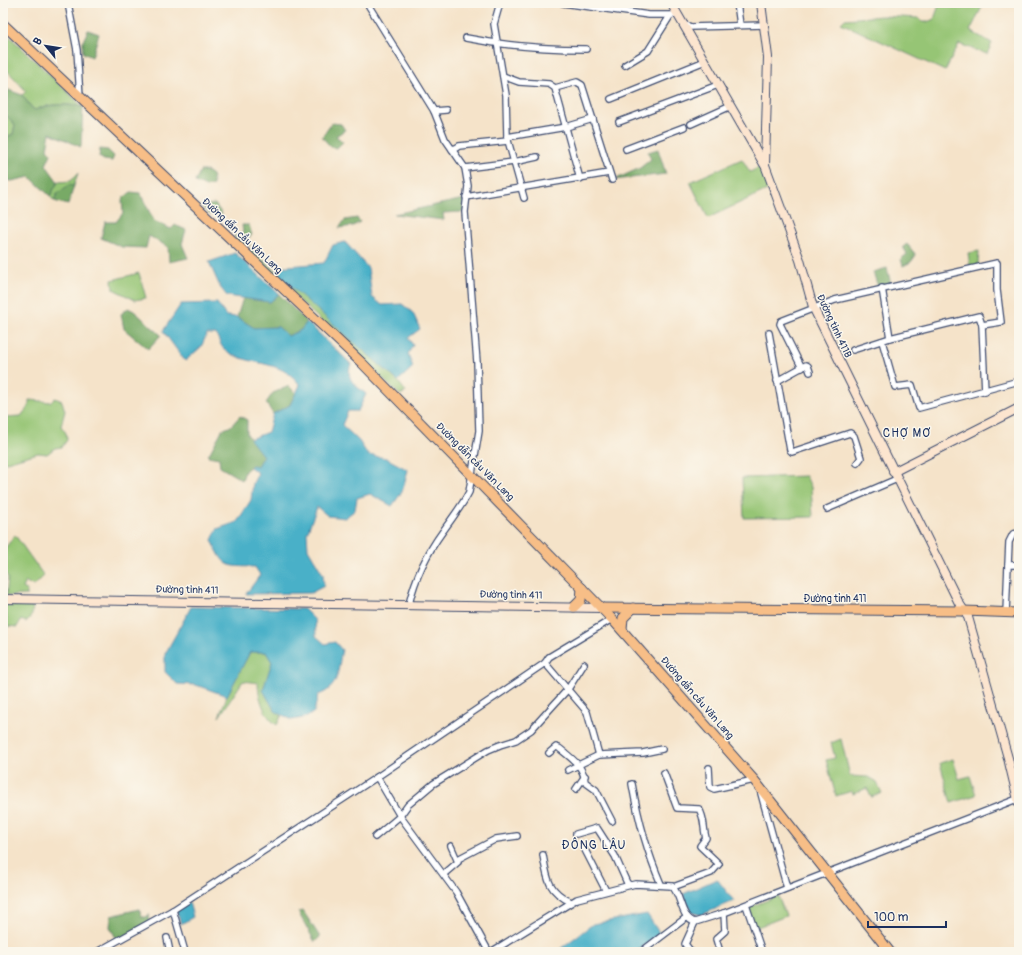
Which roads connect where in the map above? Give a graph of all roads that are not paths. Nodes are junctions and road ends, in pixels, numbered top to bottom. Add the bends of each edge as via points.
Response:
1 (68, 3) edge
2 (367, 3) edge
3 (500, 3) edge
4 (563, 3) edge
5 (671, 3) edge
6 (737, 3) edge
7 (761, 3) edge
8 (678, 15) junction
9 (670, 16) junction
10 (3, 24) edge
11 (683, 24) junction
12 (765, 24) junction
13 (740, 26) junction
14 (466, 38) dead end
15 (497, 44) junction
16 (586, 49) dead end
17 (705, 61) junction
18 (625, 65) dead end
19 (502, 76) junction
20 (718, 85) junction
21 (555, 88) junction
22 (80, 97) junction
23 (611, 99) dead end
24 (731, 106) junction
25 (446, 110) dead end
26 (434, 111) junction
27 (594, 119) junction
28 (619, 122) dead end
29 (691, 124) dead end
30 (566, 127) junction
31 (684, 127) dead end
32 (508, 139) junction
33 (452, 148) junction
34 (626, 149) dead end
35 (537, 157) dead end
36 (514, 162) junction
37 (765, 165) junction
38 (465, 168) junction
39 (609, 173) junction
40 (580, 179) junction
41 (612, 180) dead end
42 (522, 188) junction
43 (466, 197) junction
44 (524, 198) dead end
45 (882, 288) junction
46 (813, 307) junction
47 (982, 325) junction
48 (769, 333) dead end
49 (890, 338) junction
50 (882, 341) junction
51 (853, 350) dead end
52 (802, 368) junction
53 (810, 372) dead end
54 (777, 381) junction
55 (1019, 381) edge
56 (985, 392) junction
57 (1019, 408) edge
58 (857, 463) dead end
59 (472, 474) junction
60 (895, 475) junction
61 (827, 509) dead end
62 (1019, 533) edge
63 (1019, 564) edge
64 (1008, 565) junction
65 (582, 588) junction
66 (3, 598) edge
67 (409, 604) junction
68 (574, 608) junction
69 (601, 608) junction
70 (633, 608) junction
71 (964, 611) junction
72 (1006, 613) junction
73 (1019, 613) edge
74 (612, 619) junction
75 (622, 630) junction
76 (545, 663) junction
77 (584, 664) dead end
78 (568, 688) junction
79 (662, 749) dead end
80 (549, 753) dead end
81 (599, 755) junction
82 (578, 765) junction
83 (709, 768) dead end
84 (568, 770) dead end
85 (664, 773) dead end
86 (585, 776) junction
87 (377, 777) junction
88 (754, 780) junction
89 (632, 784) dead end
90 (759, 788) junction
91 (576, 789) dead end
92 (1018, 801) edge
93 (400, 816) junction
94 (612, 821) dead end
95 (576, 834) dead end
96 (517, 836) dead end
97 (375, 837) dead end
98 (451, 846) dead end
99 (584, 848) dead end
100 (543, 855) dead end
101 (458, 859) junction
102 (827, 872) junction
103 (444, 874) junction
104 (661, 884) junction
105 (630, 885) junction
106 (673, 887) junction
107 (788, 888) junction
108 (606, 891) junction
109 (571, 902) junction
110 (746, 905) junction
111 (173, 910) junction
112 (724, 913) junction
113 (687, 917) junction
114 (695, 922) junction
115 (167, 938) dead end
116 (97, 952) edge
117 (170, 952) edge
118 (185, 952) edge
119 (490, 952) edge
120 (641, 952) edge
121 (691, 952) edge
122 (720, 952) edge
123 (762, 952) edge
124 (890, 952) edge

1 - 22 street via 77,50
2 - 26 street
3 - 15 street via 494,24
4 - 9 street
5 - 8 main road
6 - 13 street
7 - 12 main road, Đường tỉnh 411B
8 - 9 street
8 - 11 main road
9 - 18 street via 648,51
10 - 22 main road, Đường dẫn cầu Văn Lang
11 - 13 street via 691,27
11 - 17 main road
12 - 13 street
12 - 37 main road, Đường tỉnh 411B via 768,57
14 - 15 street
15 - 16 street via 548,49
15 - 19 street
17 - 20 main road
17 - 23 street
19 - 21 street via 519,82 549,84
19 - 32 street via 507,106
20 - 24 main road
20 - 28 street
21 - 27 street via 580,83
21 - 30 street
22 - 59 main road, Đường dẫn cầu Văn Lang via 362,363
24 - 29 street
24 - 37 main road
25 - 26 street
26 - 33 street via 445,139
27 - 30 street
27 - 39 street
30 - 32 street
30 - 40 street
31 - 34 street
32 - 33 street
32 - 36 street
33 - 38 street
35 - 36 street
36 - 38 street
36 - 42 street
37 - 46 main road, Đường tỉnh 411B via 800,260
38 - 43 street via 468,186
39 - 40 street
39 - 41 street
40 - 42 street
42 - 43 street
42 - 44 street
43 - 59 street via 479,430
45 - 46 street
45 - 47 street via 997,264 1001,322
45 - 49 street
46 - 52 street via 780,322
46 - 60 main road, Đường tỉnh 411B
47 - 49 street via 981,318 977,316
47 - 56 street
48 - 54 street
49 - 50 street
50 - 51 street
50 - 56 street via 895,387 912,385 919,408
52 - 53 street via 808,365
52 - 54 street
54 - 58 street via 790,451 850,433 854,436 861,458
55 - 56 street
57 - 60 main road
59 - 65 main road, Đường dẫn cầu Văn Lang
59 - 67 street via 469,492 439,537 415,582
60 - 61 street
60 - 71 main road, Đường tỉnh 411B
62 - 64 street via 1013,534 1009,542
63 - 64 street
64 - 72 street
65 - 68 main road via 580,600
65 - 69 main road, Đường dẫn cầu Văn Lang
66 - 67 main road, Đường tỉnh 411
67 - 68 main road, Đường tỉnh 411
68 - 69 main road, Đường tỉnh 411
69 - 70 main road, Đường tỉnh 411
69 - 74 main road, Đường dẫn cầu Văn Lang
70 - 71 main road, Đường tỉnh 411
70 - 75 main road via 623,618
71 - 72 main road, Đường tỉnh 411
71 - 92 main road, Đường tỉnh 411B via 968,617
72 - 73 main road, Đường tỉnh 411
74 - 75 main road, Đường dẫn cầu Văn Lang
74 - 76 street via 549,657
75 - 88 main road, Đường dẫn cầu Văn Lang
76 - 78 street
76 - 87 street
77 - 78 street
78 - 81 street via 587,712
78 - 93 street via 531,730 516,740 488,750 433,784 408,804
79 - 81 street via 643,754
80 - 82 street via 556,747
81 - 82 street
82 - 84 street
82 - 86 street
83 - 88 street via 710,787 714,789
85 - 106 street via 677,808 699,809 704,816 703,830 706,838 700,846 719,864 711,873
86 - 91 street
86 - 94 street via 586,783 596,790
87 - 93 street
87 - 111 street
88 - 90 main road, Đường dẫn cầu Văn Lang
89 - 104 street via 637,817
90 - 102 main road, Đường dẫn cầu Văn Lang
90 - 107 street
92 - 102 street
93 - 97 street
93 - 103 street
95 - 105 street via 597,828 615,856 626,883
96 - 101 street via 496,839
98 - 101 street
99 - 108 street
100 - 109 street via 552,889 558,896
101 - 103 street
102 - 107 street
102 - 124 main road, Đường dẫn cầu Văn Lang
103 - 119 street
104 - 105 street
104 - 106 street
105 - 108 street
106 - 113 street
107 - 110 street
108 - 109 street
109 - 119 street
110 - 112 street
110 - 123 street
111 - 116 street
111 - 118 street
112 - 114 street
112 - 122 street via 724,932 716,939
113 - 114 street
113 - 120 street
114 - 121 street via 685,944
115 - 117 street

